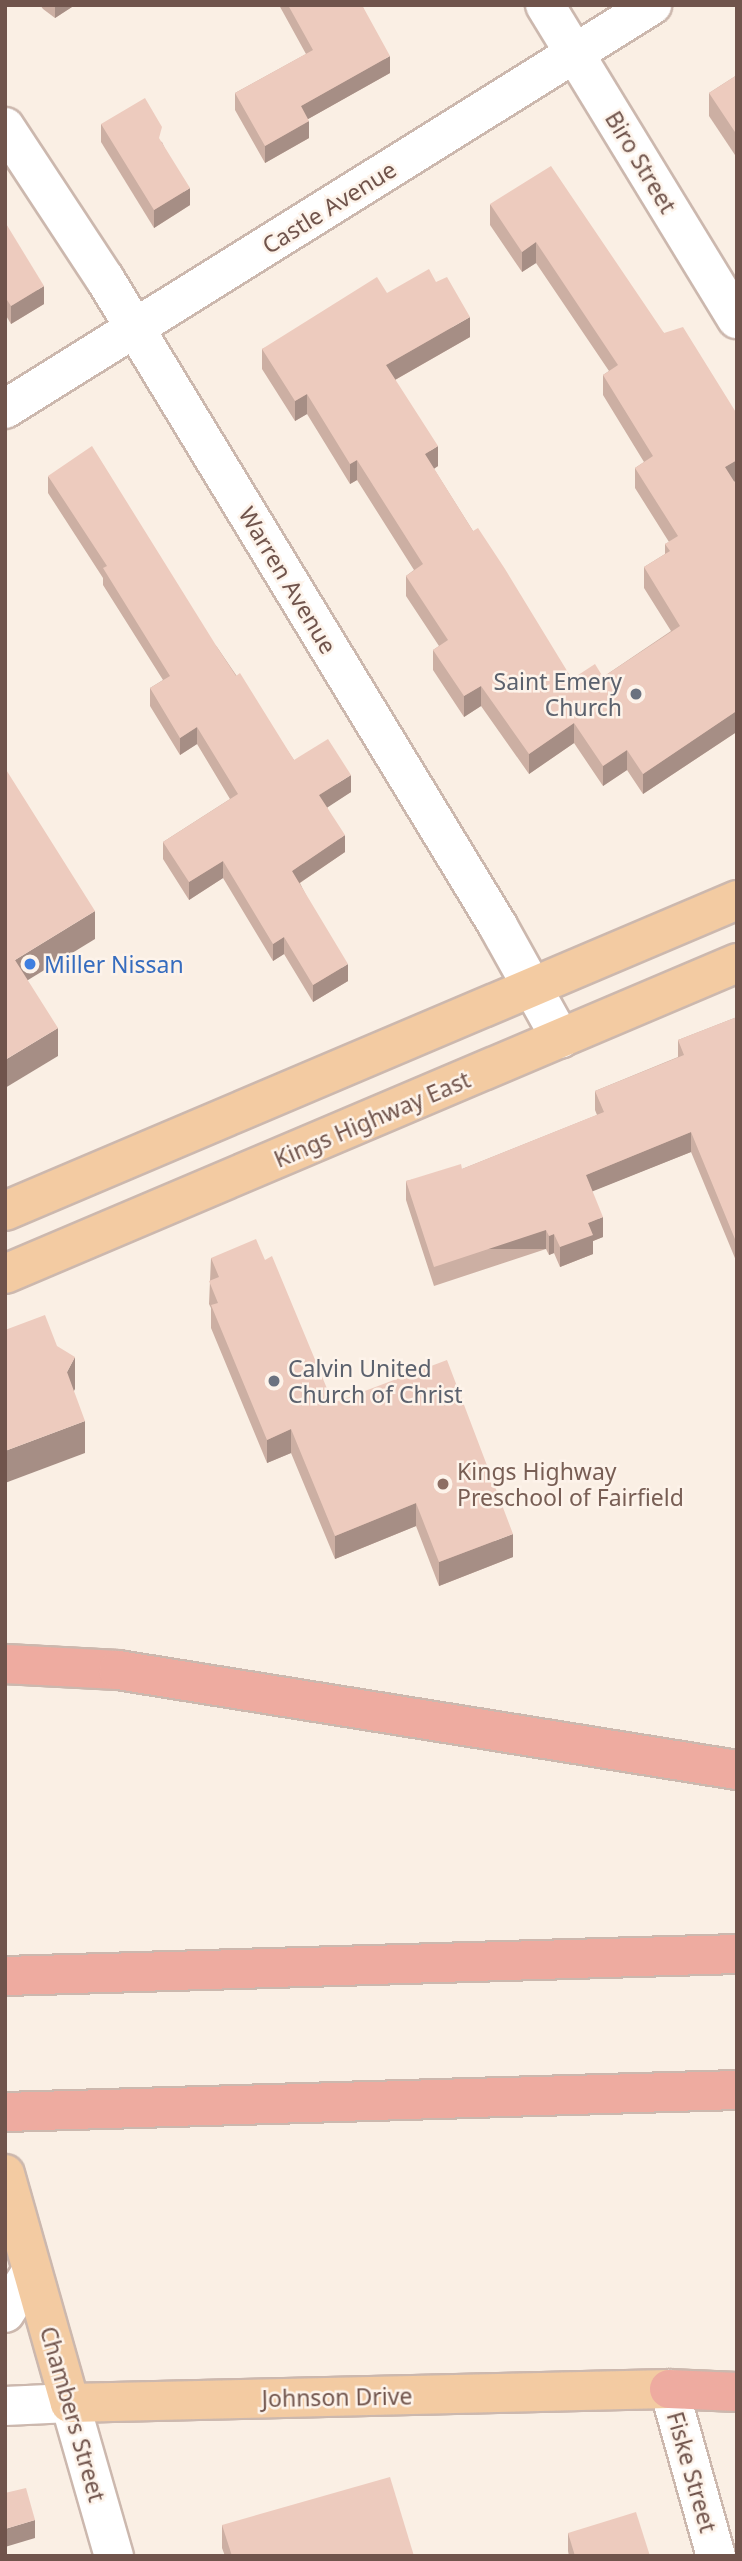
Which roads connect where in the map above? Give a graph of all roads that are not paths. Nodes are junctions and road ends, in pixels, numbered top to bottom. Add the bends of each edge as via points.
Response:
1 (545, 5) edge
2 (652, 5) edge
3 (575, 53) junction
4 (5, 127) edge
5 (737, 319) edge
6 (135, 329) junction
7 (5, 409) edge
8 (737, 900) edge
9 (737, 963) edge
10 (534, 986) junction
11 (561, 1039) junction
12 (53, 1190) junction
13 (5, 1210) edge
14 (80, 1242) junction
15 (5, 1273) edge
16 (5, 1664) edge
17 (737, 1770) edge
18 (737, 1954) edge
19 (9, 1976) edge
20 (737, 2090) edge
21 (5, 2112) edge
22 (5, 2174) edge
23 (32, 2272) junction
24 (5, 2313) edge
25 (669, 2389) junction
26 (737, 2392) edge
27 (70, 2403) junction
28 (5, 2406) edge
29 (114, 2556) edge
30 (716, 2556) edge

1 - 3 street, Biro Street
2 - 3 street, Castle Avenue
3 - 5 street, Biro Street
3 - 6 street, Castle Avenue
4 - 6 street, Warren Avenue
6 - 7 street, Castle Avenue
6 - 10 street, Warren Avenue
8 - 10 main road
9 - 11 main road, Kings Highway East
10 - 11 street, Warren Avenue
10 - 12 main road
11 - 14 main road, Kings Highway East
12 - 13 main road
12 - 14 main road
14 - 15 main road, Kings Highway East
16 - 17 highway via 118,1670
18 - 19 highway
20 - 21 highway
22 - 23 main road, Chambers Street
23 - 24 street
23 - 27 main road, Chambers Street
25 - 26 highway
25 - 27 main road, Johnson Drive
25 - 30 street, Fiske Street
27 - 28 street, Johnson Drive
27 - 29 street, Chambers Street

